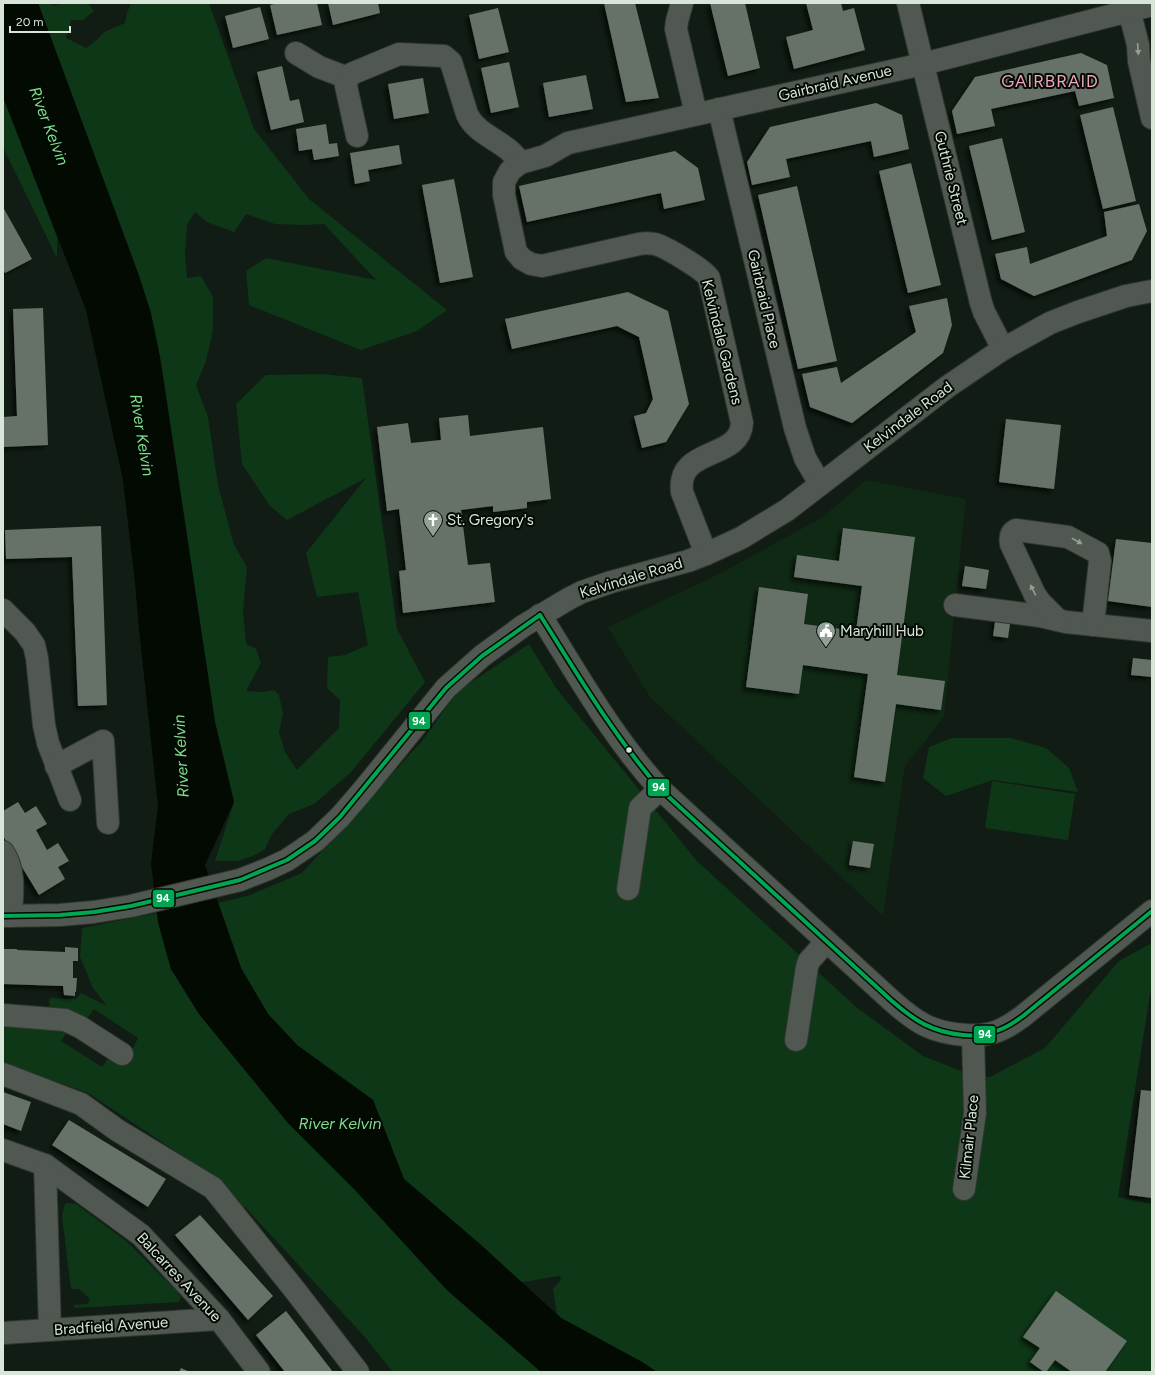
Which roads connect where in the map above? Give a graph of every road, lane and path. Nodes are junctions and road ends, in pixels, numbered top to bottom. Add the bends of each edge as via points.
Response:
1 (682, 3) edge
2 (908, 3) edge
3 (1152, 5) edge
4 (1127, 7) edge
5 (296, 53) dead end
6 (923, 64) junction
7 (348, 78) junction
8 (719, 109) junction
9 (696, 114) junction
10 (1152, 118) edge
11 (358, 136) dead end
12 (520, 163) junction
13 (1152, 291) edge
14 (1003, 349) junction
15 (820, 484) junction
16 (706, 554) junction
17 (955, 605) dead end
18 (3, 610) edge
19 (540, 615) junction
20 (1058, 620) junction
21 (1093, 625) junction
22 (1152, 631) edge
23 (56, 766) junction
24 (660, 789) junction
25 (70, 800) dead end
26 (108, 823) dead end
27 (3, 852) edge
28 (628, 889) dead end
29 (1152, 911) edge
30 (7, 916) edge
31 (826, 942) junction
32 (3, 1015) edge
33 (973, 1036) junction
34 (796, 1040) dead end
35 (122, 1054) dead end
36 (3, 1074) edge
37 (3, 1150) edge
38 (45, 1165) junction
39 (964, 1190) dead end
40 (219, 1319) junction
41 (50, 1330) junction
42 (3, 1333) edge
43 (259, 1372) edge
44 (358, 1372) edge

1 - 9 street via 676,29
2 - 6 street, Guthrie Street
3 - 4 street, Gairbraid Avenue
4 - 6 street, Gairbraid Avenue
4 -> 10 street via 1134,25 1138,61
5 - 7 street via 319,67
6 - 8 street, Gairbraid Avenue
6 - 14 street, Guthrie Street via 981,303
7 - 11 street via 346,86
7 - 12 street via 362,69 399,54 444,56 451,62 471,122 514,154
8 - 9 street, Gairbraid Avenue
8 - 15 street, Gairbraid Place via 795,428 805,458
9 - 12 street, Gairbraid Avenue via 568,143 545,156
12 - 16 street, Kelvindale Gardens via 506,176 503,188 514,246 519,256 526,261 542,266 650,243 694,266 709,278 742,424 740,435 731,445 696,460 683,477 682,492
13 - 14 street, Kelvindale Road via 1126,296 1078,312
14 - 15 street, Kelvindale Road via 947,387
15 - 16 street, Kelvindale Road via 760,528
16 - 19 street, Kelvindale Road via 596,587
17 - 20 street
18 - 23 street via 34,645 44,725
19 - 24 street via 602,716
19 - 30 street, Kelvindale Road via 482,656 446,688 354,802 315,841 287,860 240,880 132,906 94,912
20 - 21 street
20 -> 21 street via 1035,595 1011,544 1011,536 1016,530 1068,537 1098,553 1100,561
21 - 22 street
23 - 25 street
23 - 26 street via 102,740
24 - 28 street via 640,808
24 - 31 street
27 - 30 street via 12,873
29 - 33 street via 1013,1023 995,1033
31 - 33 street via 915,1020 936,1031
31 - 34 street via 809,961 807,967
32 - 35 street via 65,1020
33 - 39 street, Kilmair Place via 975,1113
36 - 44 street via 81,1104 117,1130 212,1188 294,1288
37 - 38 street, Balcarres Avenue
38 - 40 street, Balcarres Avenue via 141,1235
38 - 41 street
40 - 41 street, Bradfield Avenue
40 - 43 street, Balcarres Avenue
41 - 42 street, Bradfield Avenue

